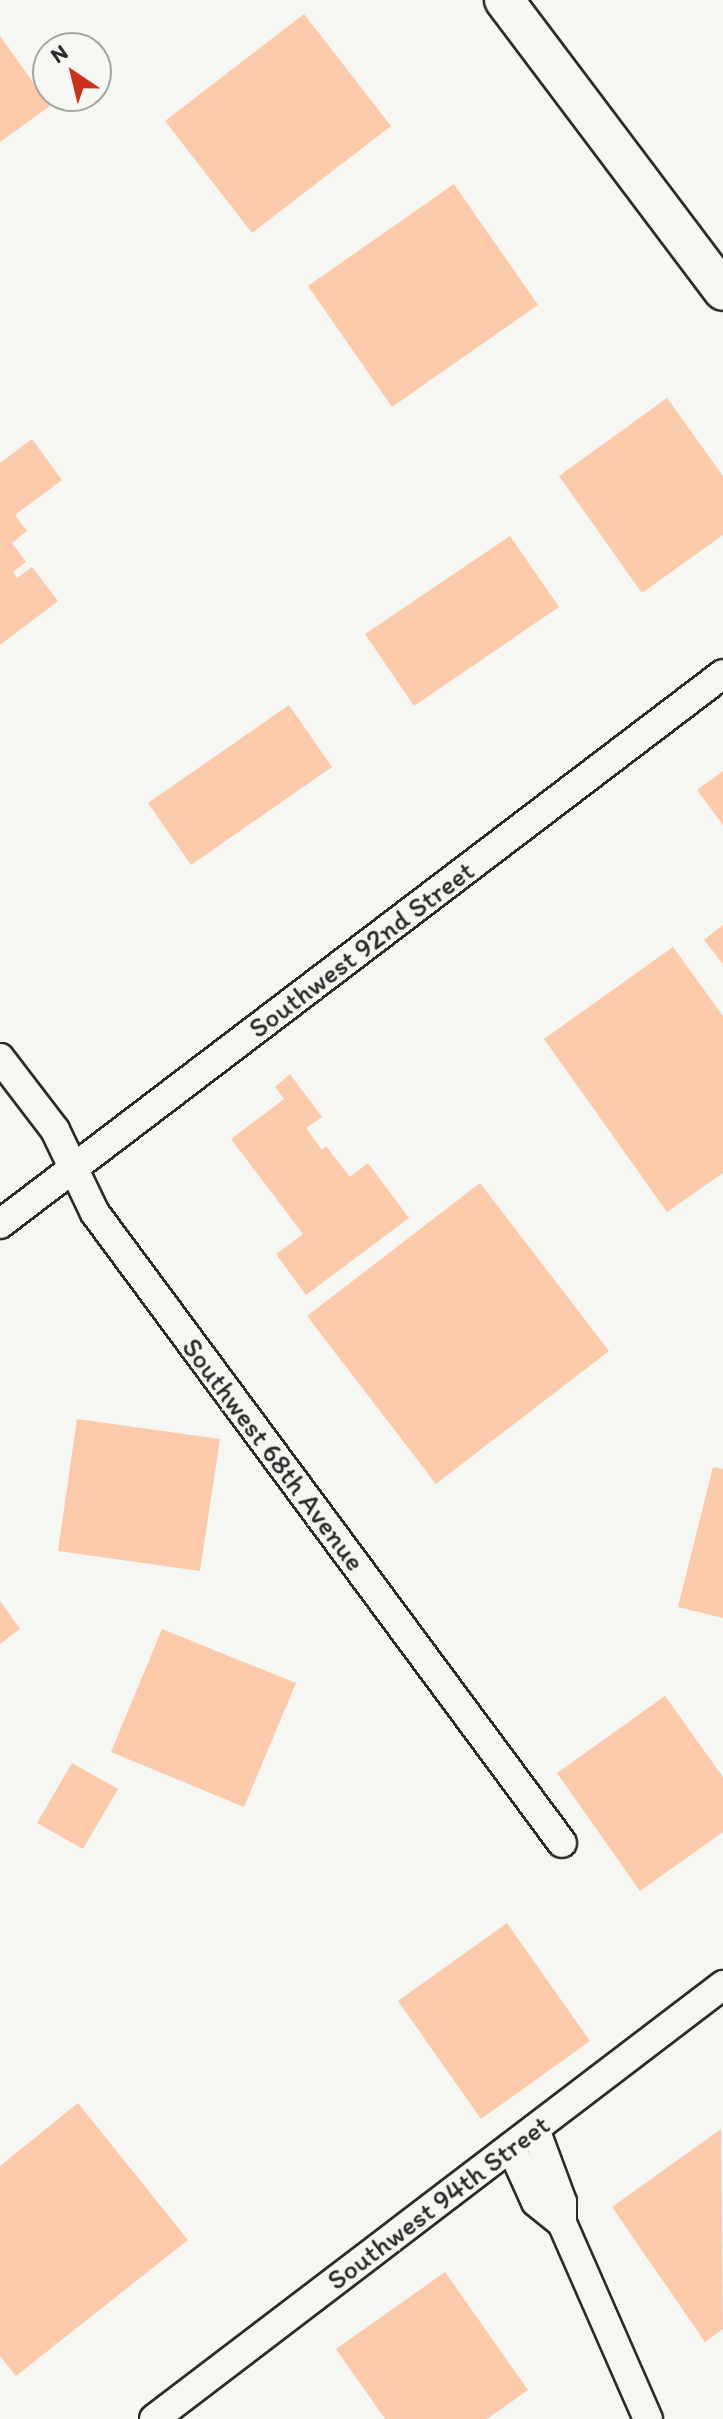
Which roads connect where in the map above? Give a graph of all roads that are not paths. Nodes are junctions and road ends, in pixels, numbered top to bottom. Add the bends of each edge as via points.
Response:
1 (504, 0) edge
2 (723, 291) edge
3 (723, 674) edge
4 (0, 1058) edge
5 (74, 1169) junction
6 (0, 1224) edge
7 (562, 1843) dead end
8 (723, 1985) edge
9 (535, 2129) junction
10 (511, 2147) junction
11 (562, 2223) junction
12 (154, 2419) edge
13 (648, 2419) edge

1 - 2 main road
3 - 5 street, Southwest 92nd Street
4 - 5 street, Southwest 68th Avenue via 55,1130
5 - 6 street, Southwest 92nd Street
5 - 7 street, Southwest 68th Avenue via 95,1213
8 - 9 street, Southwest 94th Street
9 - 10 street, Southwest 94th Street
9 - 11 street via 562,2202
10 - 11 street via 536,2202
10 - 12 street, Southwest 94th Street
11 - 13 street

